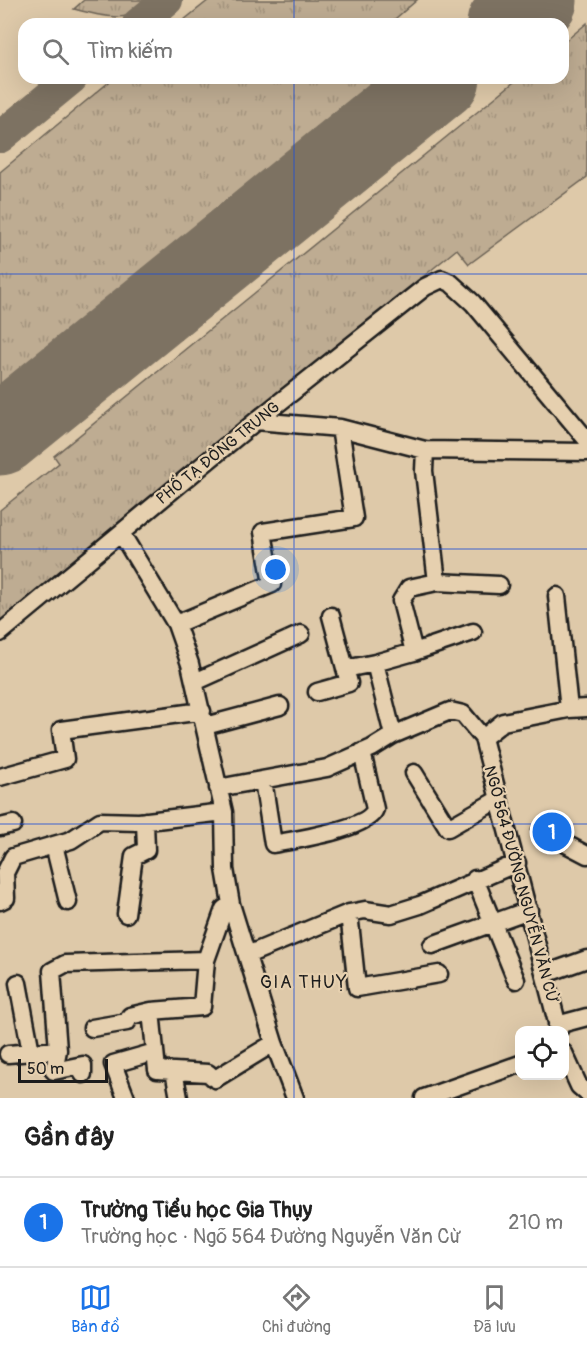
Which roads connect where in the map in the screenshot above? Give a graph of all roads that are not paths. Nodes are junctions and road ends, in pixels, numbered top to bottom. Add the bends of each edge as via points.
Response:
1 (256, 421) junction
2 (340, 428) junction
3 (587, 440) edge
4 (425, 450) junction
5 (587, 452) edge
6 (121, 533) junction
7 (437, 582) junction
8 (498, 585) dead end
9 (557, 596) dead end
10 (331, 616) dead end
11 (176, 624) junction
12 (473, 632) dead end
13 (0, 633) edge
14 (301, 634) dead end
15 (414, 652) junction
16 (375, 663) junction
17 (345, 669) junction
18 (195, 682) junction
19 (317, 692) dead end
20 (280, 706) dead end
21 (587, 708) edge
22 (569, 709) junction
23 (204, 718) junction
24 (393, 735) junction
25 (483, 738) junction
26 (362, 752) junction
27 (414, 773) dead end
28 (0, 777) edge
29 (263, 780) junction
30 (218, 788) junction
31 (497, 800) junction
32 (225, 812) junction
33 (145, 821) junction
34 (541, 831) dead end
35 (54, 845) junction
36 (587, 855) edge
37 (517, 862) junction
38 (475, 879) junction
39 (0, 901) edge
40 (68, 902) dead end
41 (231, 904) junction
42 (529, 909) junction
43 (349, 913) junction
44 (126, 914) dead end
45 (492, 922) junction
46 (432, 945) dead end
47 (247, 955) junction
48 (587, 959) edge
49 (206, 960) junction
50 (439, 974) dead end
51 (545, 974) junction
52 (516, 980) dead end
53 (18, 983) dead end
54 (151, 1011) junction
55 (587, 1017) edge
56 (558, 1026) edge
57 (563, 1026) edge
58 (92, 1028) dead end
59 (274, 1043) junction
60 (58, 1050) junction
61 (31, 1052) junction
62 (155, 1052) junction
63 (8, 1054) dead end
64 (569, 1062) edge
65 (515, 1065) edge
66 (174, 1071) junction
67 (82, 1074) dead end
68 (584, 1088) edge
69 (126, 1098) edge
70 (179, 1098) edge
71 (295, 1098) edge
72 (424, 1098) edge

1 - 2 street
1 - 3 street, PHỐ TẠ ĐÔNG TRUNG via 425,287 441,279 473,303
1 - 6 street, PHỐ TẠ ĐÔNG TRUNG
2 - 4 street
2 - 11 street via 354,518 263,532 272,584
4 - 5 street
4 - 7 street
6 - 11 street
6 - 13 street, PHỐ TẠ ĐÔNG TRUNG
7 - 8 street
7 - 15 street via 409,588 401,601
9 - 22 street
10 - 17 street
11 - 18 street
12 - 15 street
14 - 18 street
15 - 16 street
16 - 17 street
16 - 24 street
17 - 19 street via 349,683
18 - 23 street
20 - 23 street
21 - 22 street
22 - 25 street via 503,722
23 - 28 street via 61,730 65,759
23 - 30 street
24 - 25 street via 450,711 463,714
24 - 26 street
25 - 31 street, NGÕ 564 ĐƯỜNG NGUYỄN VĂN CỪ
26 - 29 street via 327,768
26 - 29 street via 374,814 332,832 273,844
27 - 31 street via 448,828
29 - 30 street
30 - 32 street
31 - 37 street, NGÕ 564 ĐƯỜNG NGUYỄN VĂN CỪ
32 - 33 street
32 - 41 street via 225,869
33 - 35 street via 100,821 71,840
33 - 44 street via 146,850 134,856
34 - 36 street
35 - 39 street via 13,857 5,873 6,898
35 - 40 street
37 - 38 street
37 - 42 street, NGÕ 564 ĐƯỜNG NGUYỄN VĂN CỪ
38 - 43 street via 391,914 365,910
38 - 45 street
41 - 47 street
41 - 49 street via 224,909
42 - 45 street
42 - 51 street, NGÕ 564 ĐƯỜNG NGUYỄN VĂN CỪ
43 - 47 street
43 - 50 street via 357,988
45 - 46 street
45 - 52 street
47 - 59 street
48 - 51 street
49 - 54 street via 202,1007
49 - 60 street via 65,964 52,971
51 - 56 street, NGÕ 564 ĐƯỜNG NGUYỄN VĂN CỪ
53 - 61 street
54 - 58 street via 130,1016 127,1022
54 - 62 street
55 - 57 street
59 - 66 street via 215,1079 208,1073
59 - 71 street
60 - 61 street
60 - 67 street via 54,1071 83,1065
61 - 63 street
62 - 66 street via 157,1070
62 - 69 street via 113,1064
64 - 68 street
65 - 72 street
66 - 70 street

